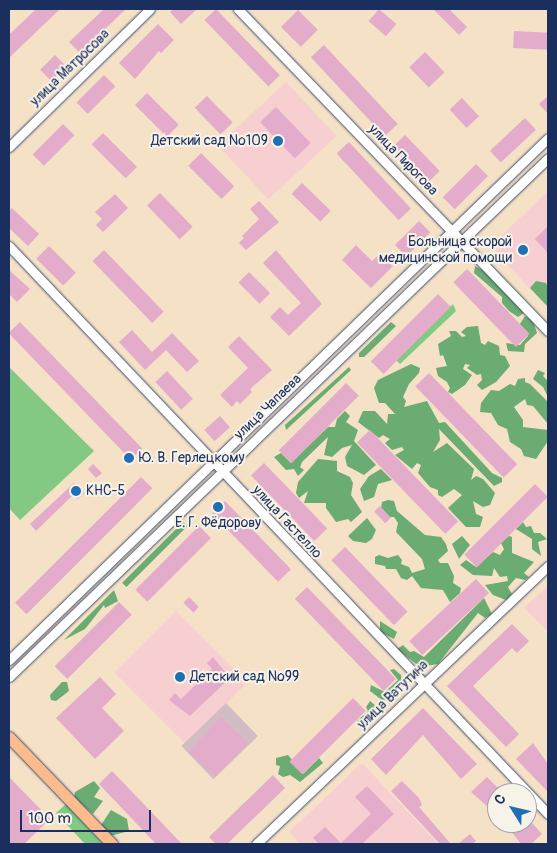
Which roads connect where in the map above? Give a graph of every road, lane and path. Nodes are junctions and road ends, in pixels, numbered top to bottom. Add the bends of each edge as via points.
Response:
1 (150, 9) edge
2 (238, 9) edge
3 (548, 138) edge
4 (9, 147) edge
5 (548, 158) edge
6 (452, 230) junction
7 (462, 240) junction
8 (9, 246) edge
9 (548, 330) edge
10 (211, 462) junction
11 (221, 472) junction
12 (548, 566) edge
13 (9, 660) edge
14 (9, 677) edge
15 (424, 685) junction
16 (9, 737) edge
17 (548, 814) edge
18 (112, 844) edge
19 (256, 844) edge

1 - 4 street, улица Матросова
2 - 6 street, улица Пирогова
3 - 6 street
5 - 7 street, улица Чапаева
6 - 7 street, улица Пирогова
6 - 10 street
7 - 9 street, улица Пирогова
7 - 11 street, улица Чапаева
8 - 10 street, улица Гастелло
10 - 11 street, улица Гастелло
10 - 13 street
11 - 14 street, улица Чапаева
11 - 15 street, улица Гастелло
12 - 15 street, улица Ватутина
15 - 17 street, улица Гастелло
15 - 19 street, улица Ватутина
16 - 18 main road

